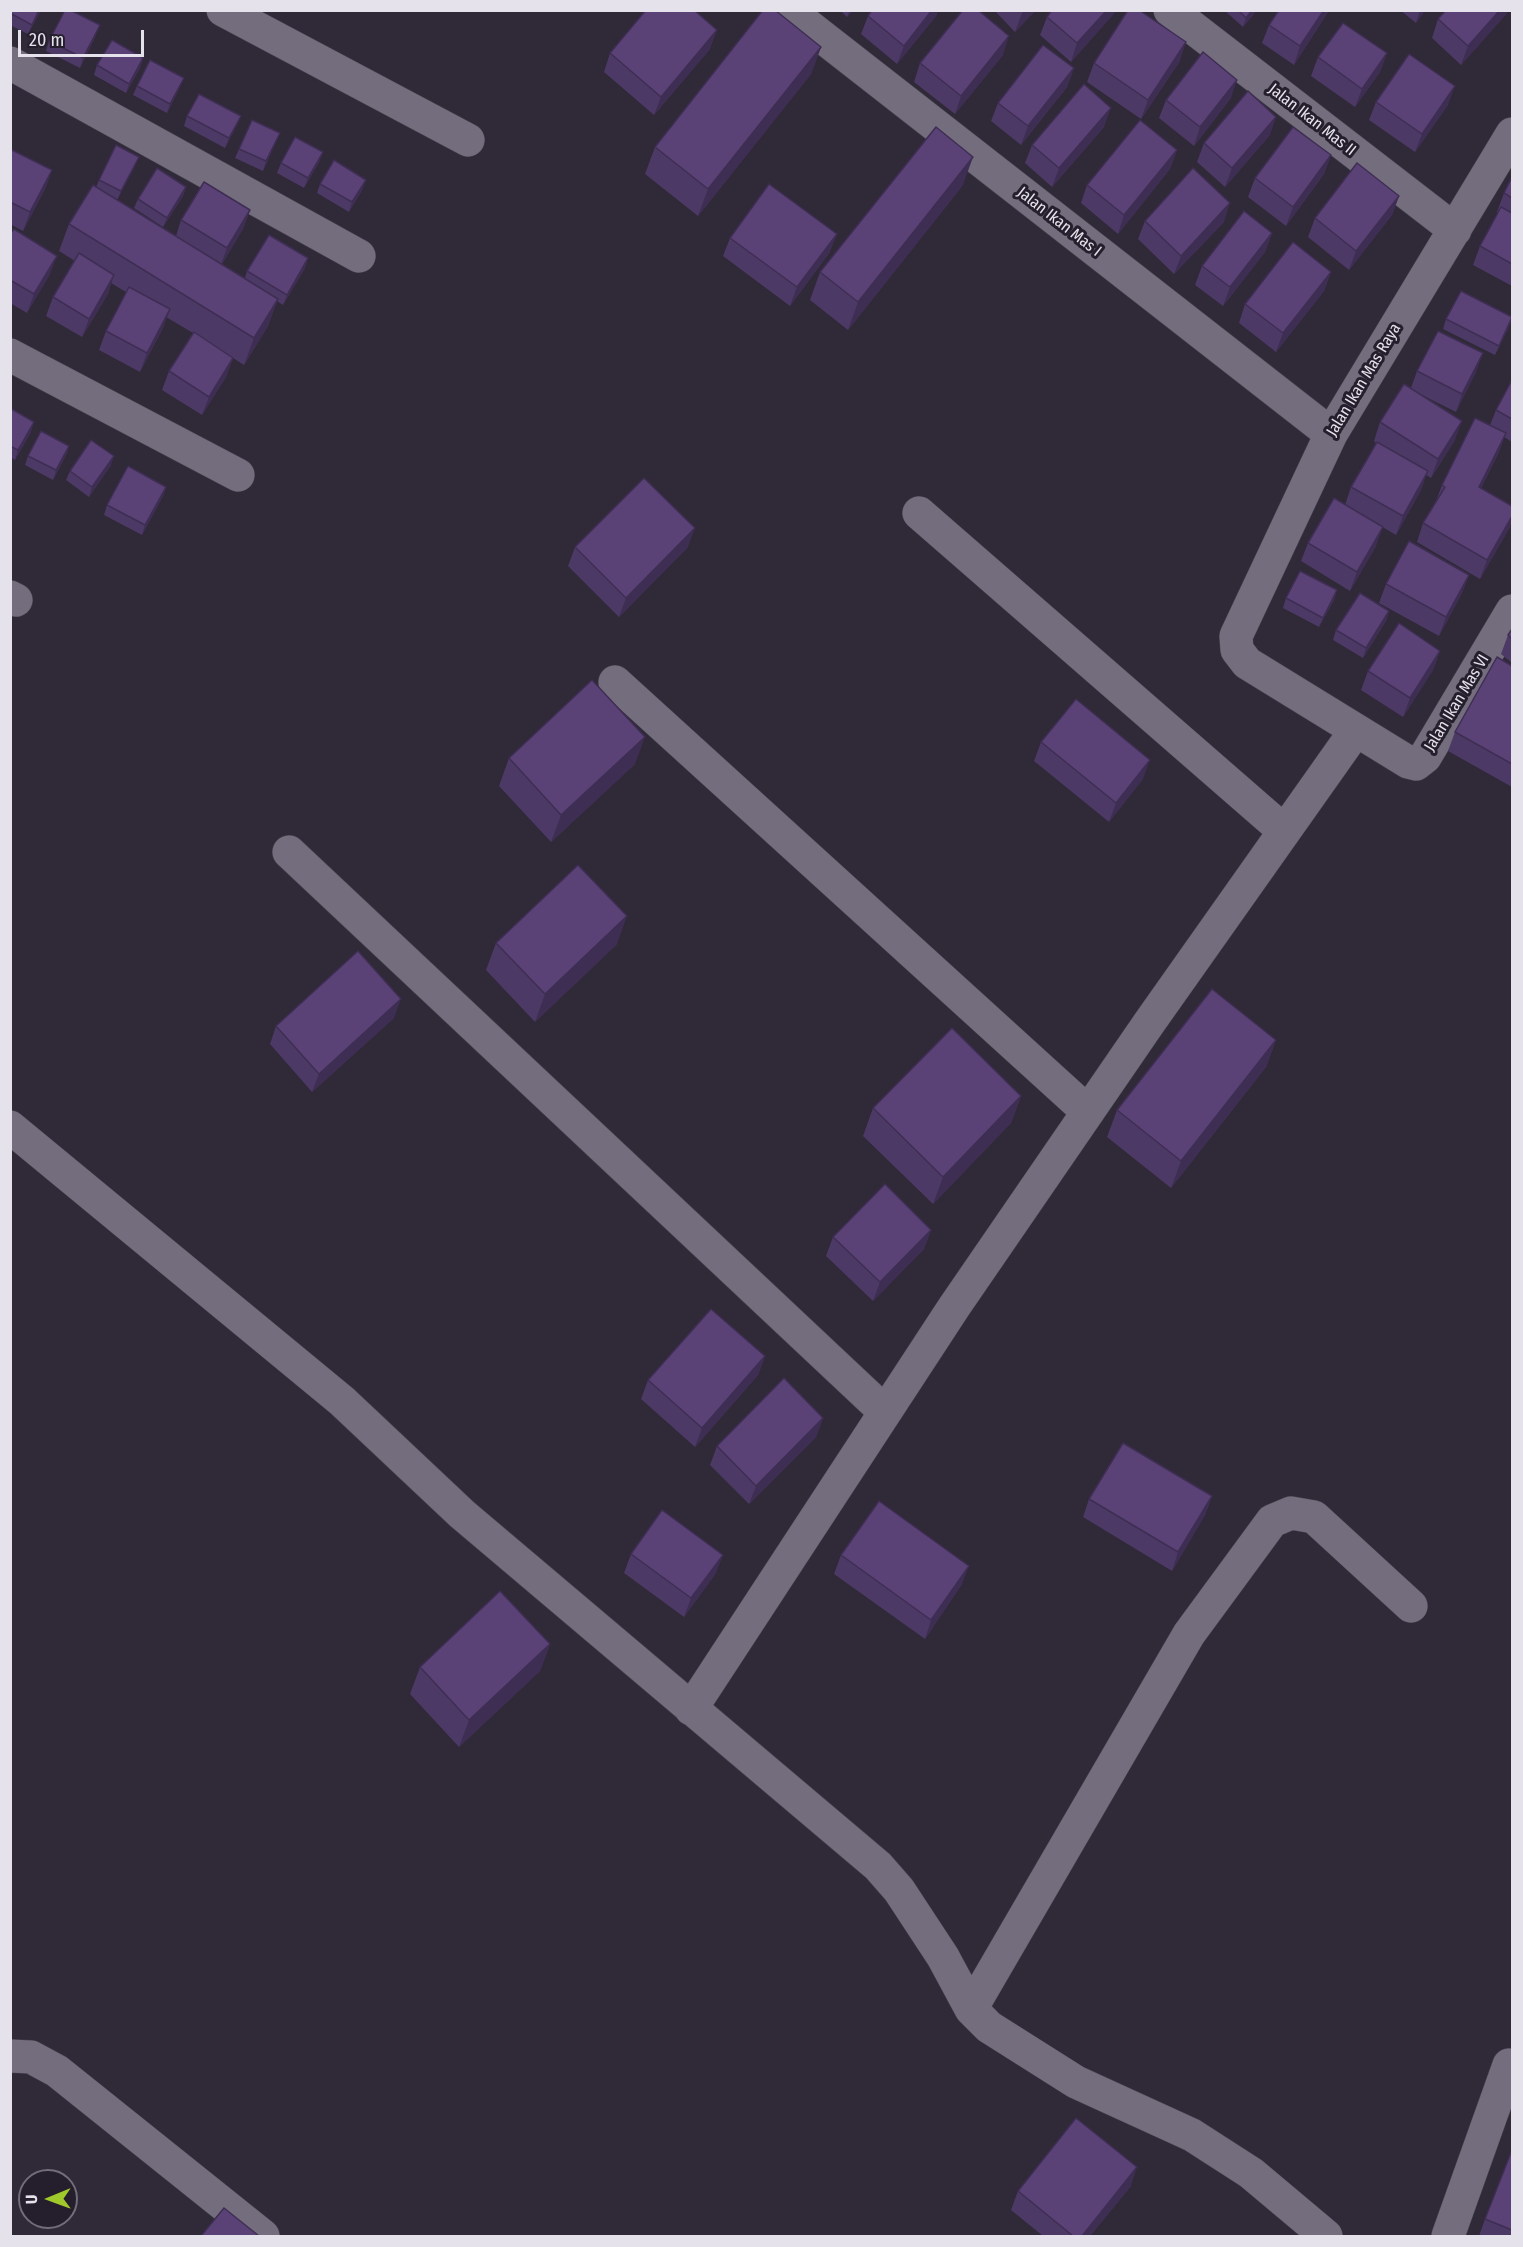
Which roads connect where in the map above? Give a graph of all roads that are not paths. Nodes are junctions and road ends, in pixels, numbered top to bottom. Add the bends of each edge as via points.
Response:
1 (223, 10) edge
2 (788, 10) edge
3 (1170, 10) edge
4 (10, 63) edge
5 (1512, 134) edge
6 (468, 140) dead end
7 (1455, 230) junction
8 (359, 256) dead end
9 (10, 355) edge
10 (1331, 434) junction
11 (238, 475) dead end
12 (919, 513) dead end
13 (1512, 611) edge
14 (615, 682) dead end
15 (1356, 730) junction
16 (1283, 830) junction
17 (289, 852) dead end
18 (1088, 1112) junction
19 (10, 1127) edge
20 (884, 1411) junction
21 (1411, 1606) dead end
22 (691, 1709) junction
23 (971, 2009) junction
24 (10, 2056) edge
25 (1509, 2065) dead end
26 (263, 2236) edge
27 (1326, 2236) edge
28 (1448, 2236) edge

1 - 6 street
2 - 10 street, Jalan Ikan Mas I
3 - 7 street, Jalan Ikan Mas II
4 - 8 street
5 - 7 street, Jalan Ikan Mas Raya
7 - 10 street, Jalan Ikan Mas Raya
9 - 11 street
10 - 15 street, Jalan Ikan Mas Raya via 1236,636 1237,650 1247,663
12 - 16 street
13 - 15 street, Jalan Ikan Mas VI via 1422,760 1416,764 1408,762
14 - 18 street
15 - 16 street
16 - 18 street
17 - 20 street
18 - 20 street
19 - 22 street via 342,1401 462,1514
20 - 22 street
21 - 23 street via 1314,1517 1291,1513 1272,1521 1189,1634
22 - 23 street via 878,1866 943,1957
23 - 27 street via 989,2027 1076,2082 1192,2135 1251,2173
24 - 26 street via 31,2057 57,2071
25 - 28 street

